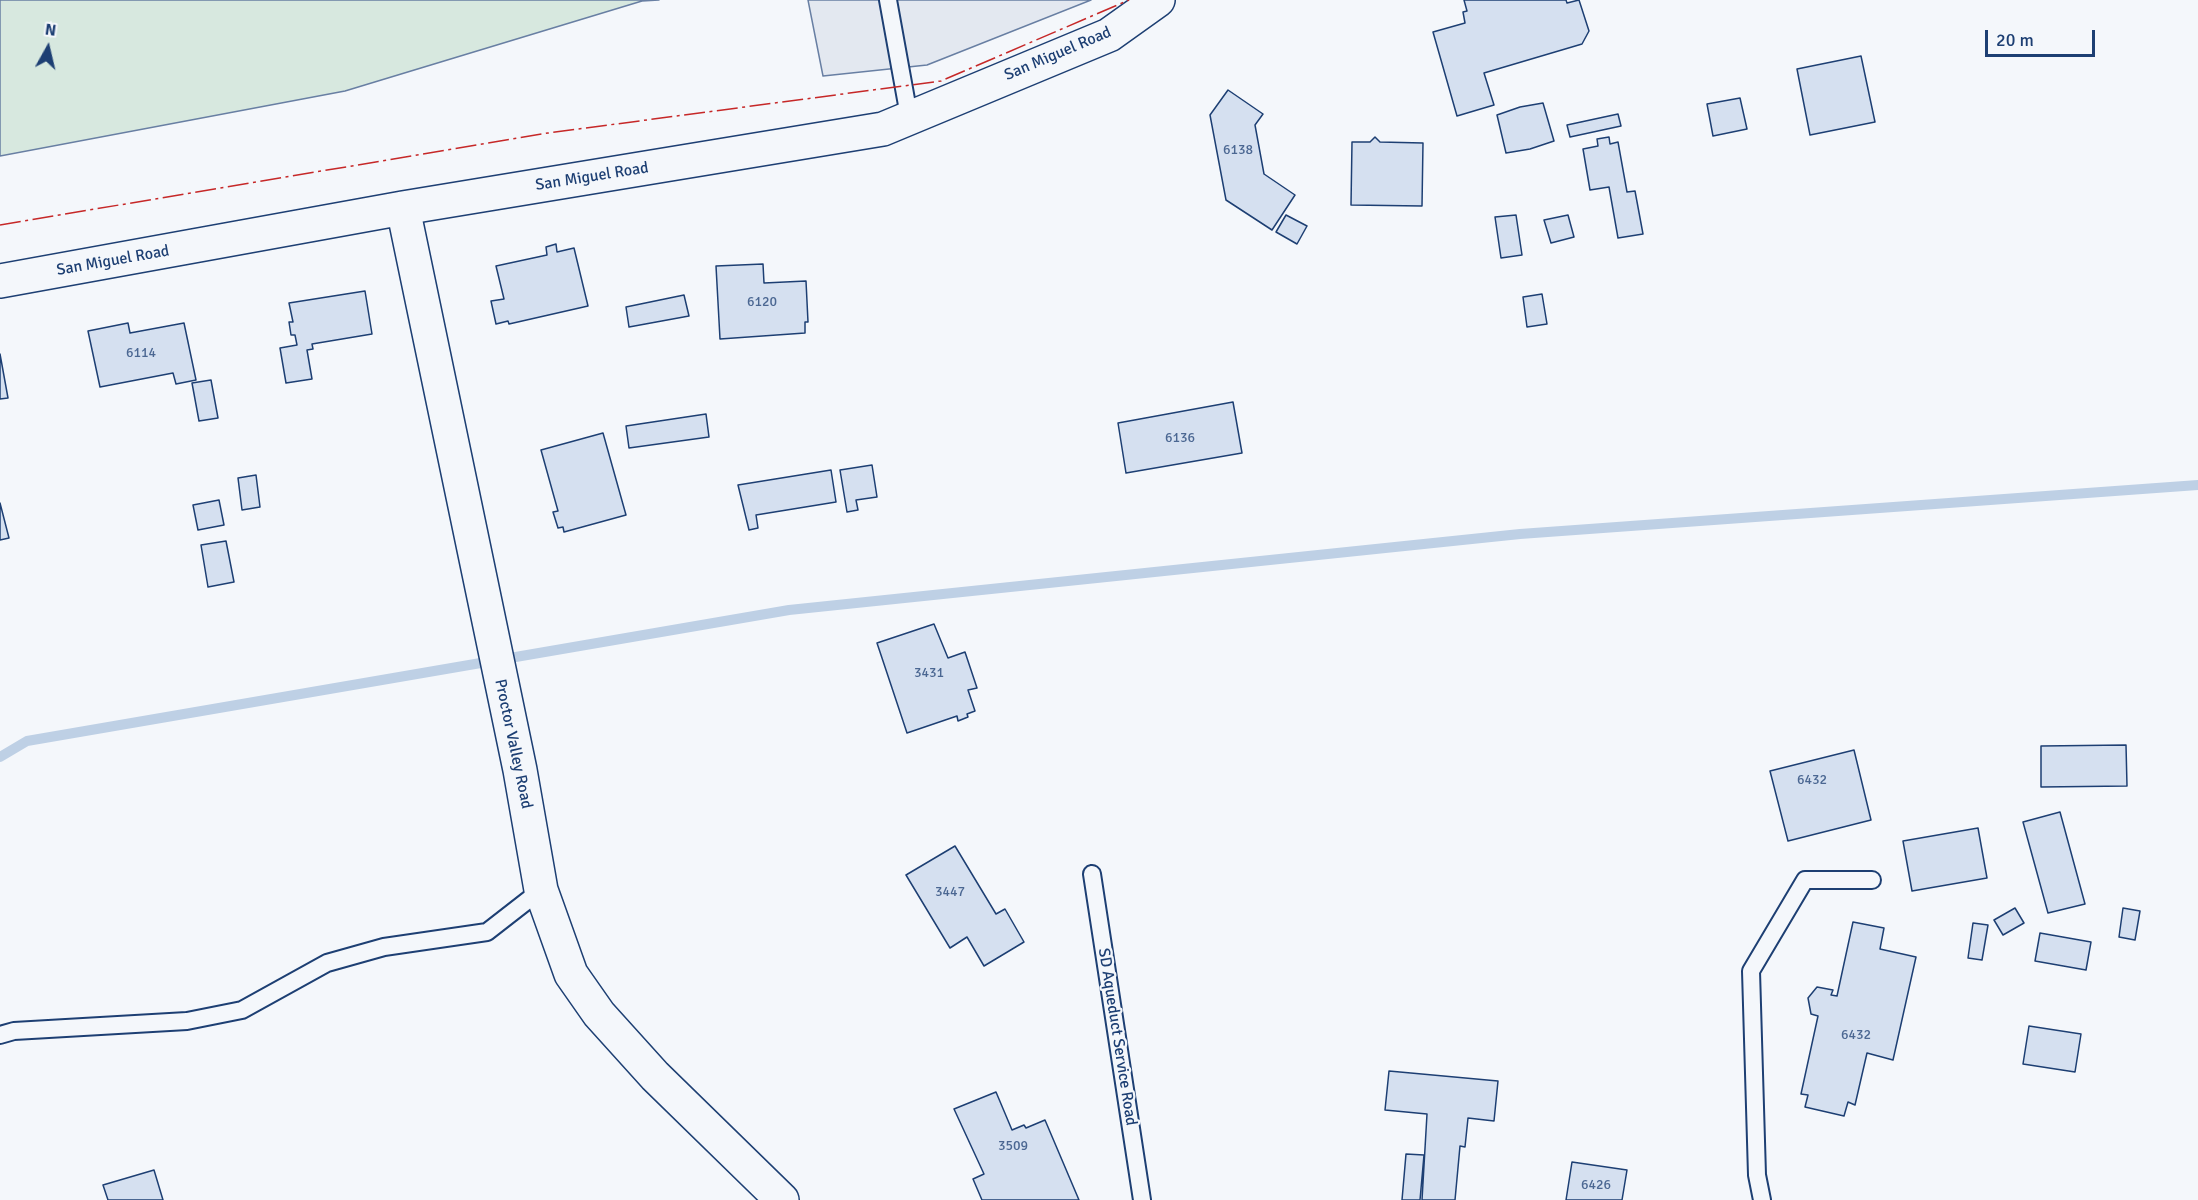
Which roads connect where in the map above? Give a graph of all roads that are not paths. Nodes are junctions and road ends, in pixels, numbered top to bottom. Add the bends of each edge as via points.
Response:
1 (888, 0) edge
2 (1158, 0) edge
3 (909, 116) junction
4 (403, 208) junction
5 (0, 281) edge
6 (1092, 874) dead end
7 (1872, 880) dead end
8 (541, 890) junction
9 (0, 1035) edge
10 (782, 1200) edge
11 (1142, 1200) edge
12 (1762, 1200) edge

1 - 3 lane
2 - 3 street, San Miguel Road via 1109,35
3 - 4 street, San Miguel Road via 883,129
4 - 5 street, San Miguel Road
4 - 8 street, Proctor Valley Road
6 - 11 lane, SD Aqueduct Service Road
7 - 12 lane via 1805,879 1751,971 1757,1175
8 - 9 lane via 487,932 384,947 327,963 242,1010 187,1021
8 - 10 street, Proctor Valley Road via 572,974 599,1014 655,1076

